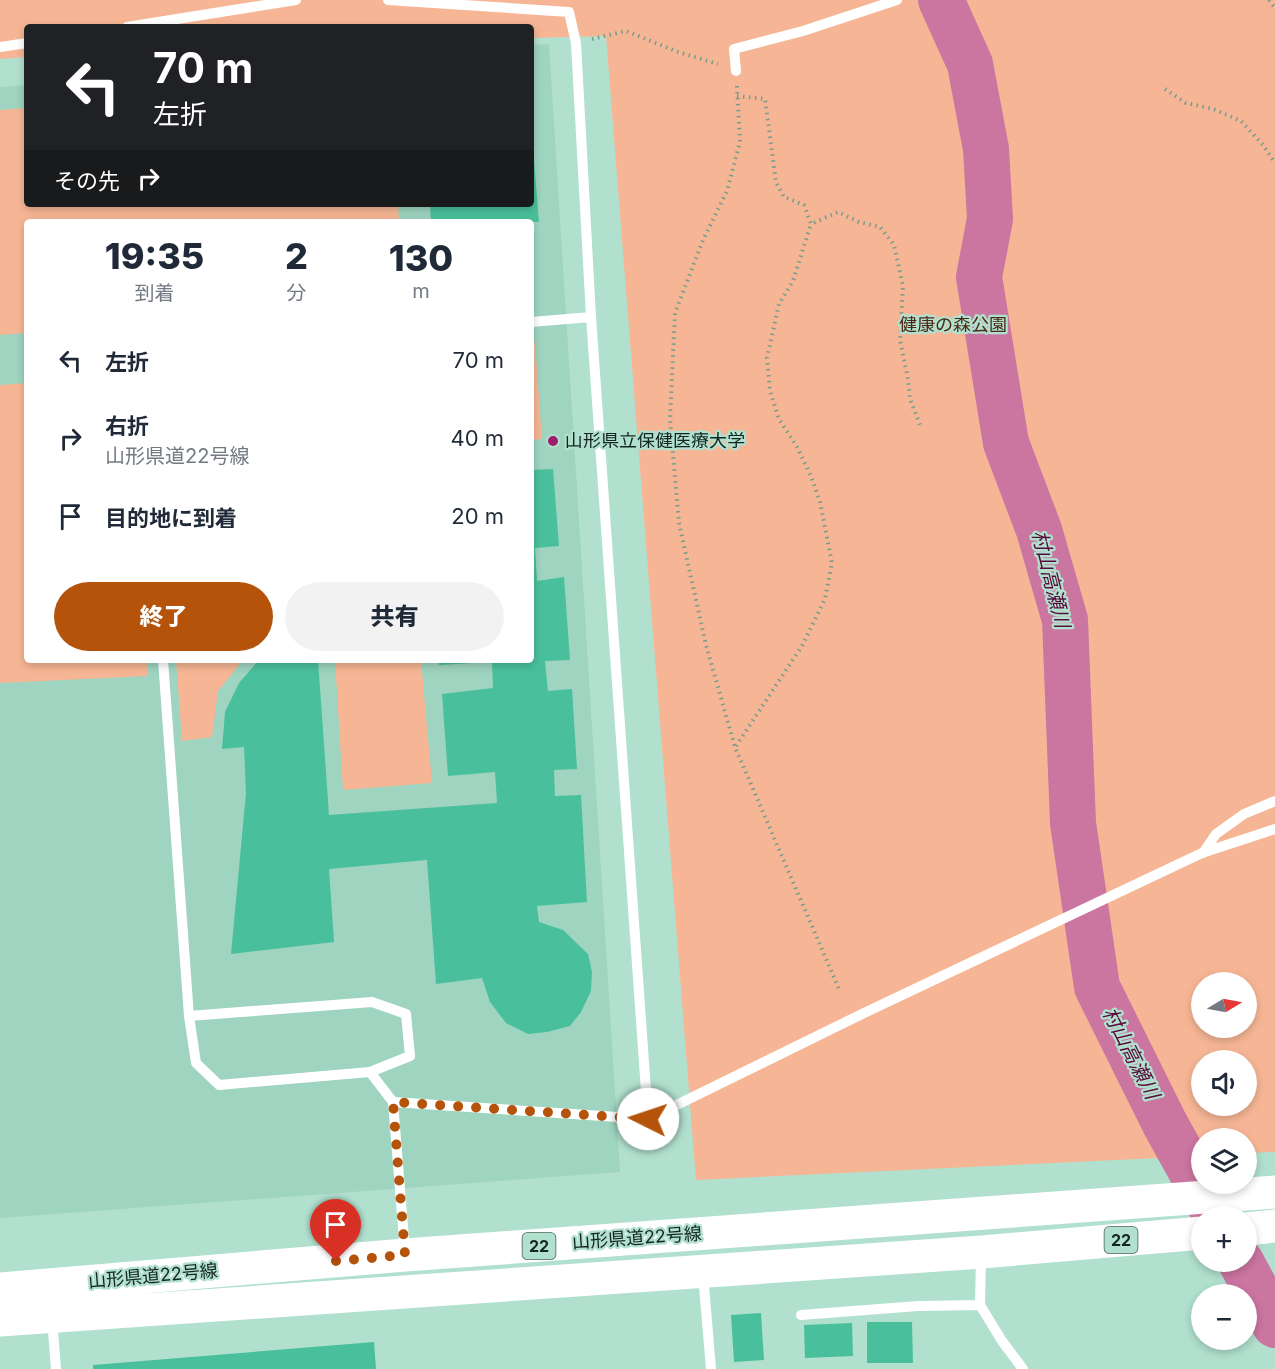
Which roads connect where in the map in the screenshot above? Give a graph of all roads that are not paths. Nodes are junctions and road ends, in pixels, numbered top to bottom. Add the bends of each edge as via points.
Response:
1 (296, 0) edge
2 (388, 0) edge
3 (897, 0) edge
4 (146, 24) edge
5 (24, 43) edge
6 (0, 47) edge
7 (736, 71) road end
8 (591, 317) junction
9 (534, 322) edge
10 (163, 663) edge
11 (1275, 801) edge
12 (1275, 829) edge
13 (1202, 853) junction
14 (189, 1016) junction
15 (370, 1072) junction
16 (393, 1102) junction
17 (648, 1119) junction
18 (1275, 1192) edge
19 (1275, 1226) edge
20 (1257, 1228) edge
21 (1191, 1234) edge
22 (982, 1252) junction
23 (405, 1255) junction
24 (703, 1272) junction
25 (0, 1289) edge
26 (980, 1305) junction
27 (801, 1315) dead end
28 (52, 1316) junction
29 (0, 1320) edge
30 (56, 1369) edge
31 (711, 1369) edge
32 (1023, 1369) edge

1 - 4 lane
2 - 8 lane via 569,12 576,43
3 - 7 lane via 734,49
5 - 6 lane
8 - 9 lane
8 - 17 lane
10 - 14 lane
11 - 13 lane via 1244,814 1216,834
12 - 13 lane
13 - 17 lane
14 - 15 lane via 196,1063 219,1085
14 - 15 lane via 372,1002 406,1014 410,1056
15 - 16 lane
16 - 17 lane
16 - 23 lane
18 - 23 main road, 山形県道22号線 / 22
19 - 20 main road
21 - 22 main road, 山形県道22号線 / 22
22 - 24 main road, 山形県道22号線 / 22
22 - 26 lane
23 - 25 main road, 山形県道22号線 / 22
24 - 28 main road, 山形県道22号線 / 22
24 - 31 lane
26 - 27 lane
26 - 32 lane
28 - 29 main road, 山形県道22号線 / 22
28 - 30 lane

